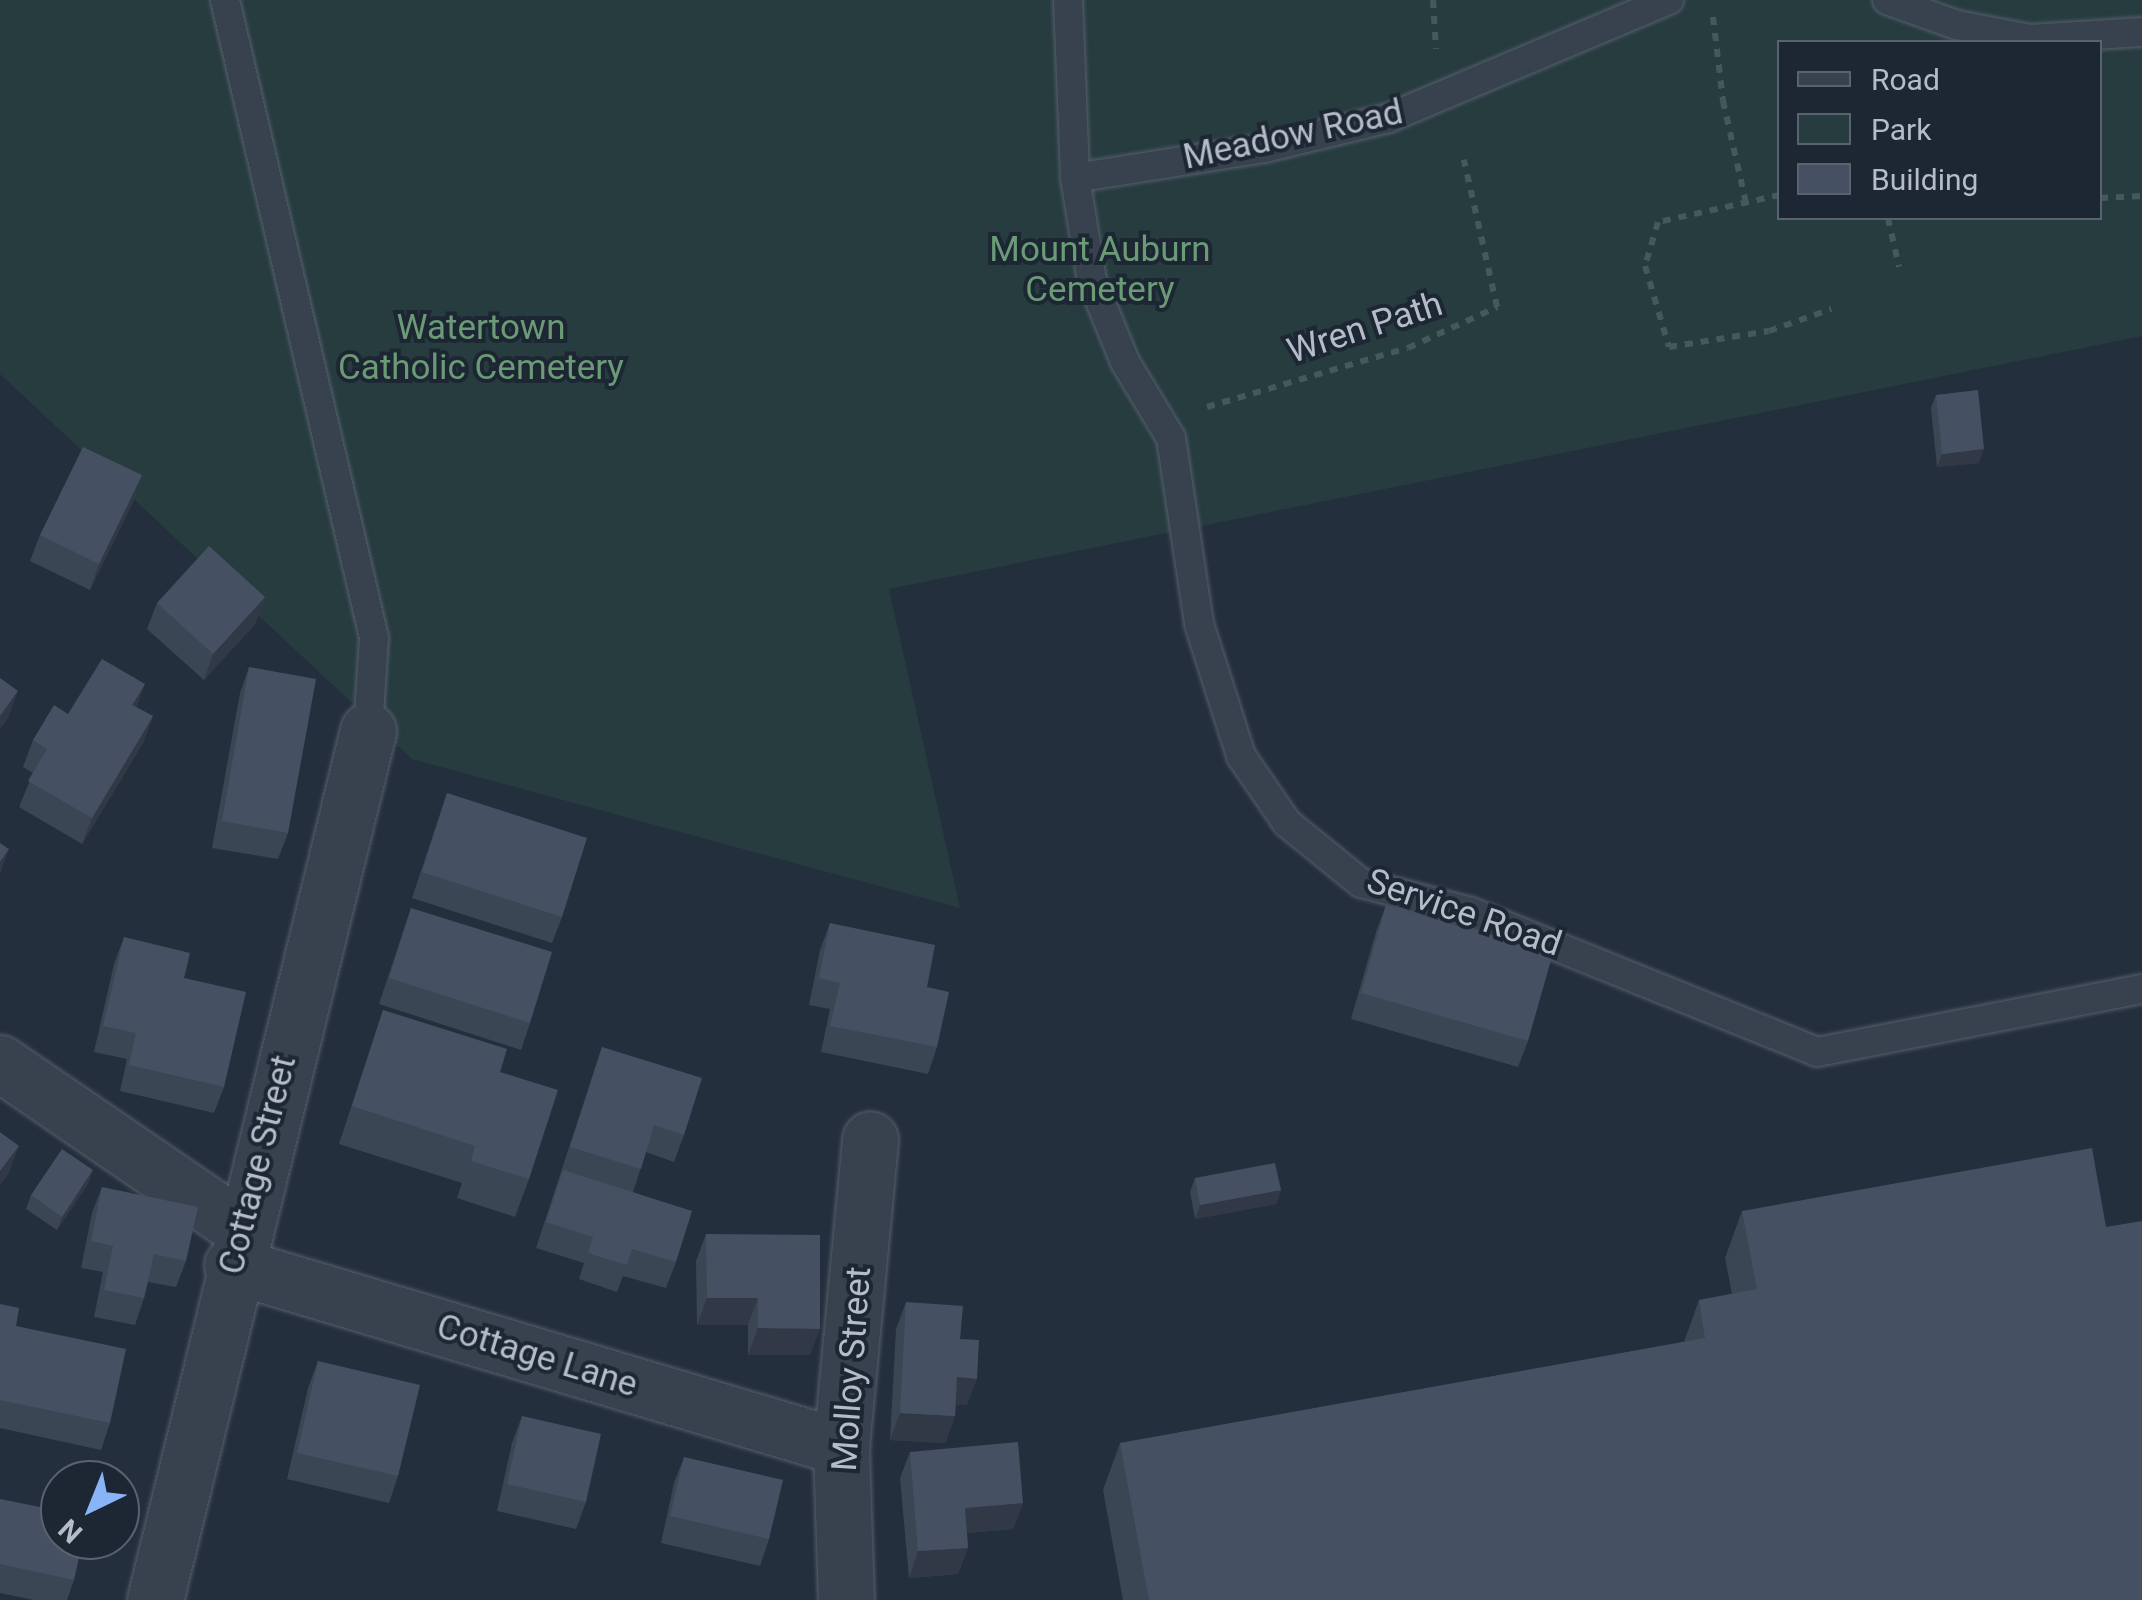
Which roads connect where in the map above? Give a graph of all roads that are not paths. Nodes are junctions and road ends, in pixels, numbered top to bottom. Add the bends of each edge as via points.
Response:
1 (225, 0) edge
2 (1068, 0) edge
3 (1668, 0) edge
4 (1887, 0) edge
5 (2142, 32) edge
6 (1074, 178) junction
7 (368, 731) joint
8 (2142, 990) edge
9 (0, 1063) edge
10 (870, 1139) dead end
11 (237, 1247) junction
12 (841, 1448) junction
13 (155, 1600) edge
14 (846, 1600) edge

1 - 7 lane via 374,638
2 - 6 lane
3 - 6 lane, Meadow Road via 1389,118 1265,148
4 - 5 lane via 1957,25 2031,39
6 - 8 lane, Service Road via 1092,281 1125,362 1170,438 1199,624 1241,756 1287,824 1361,883 1471,912 1816,1052
7 - 11 street, Cottage Street
9 - 11 street, Cottage Lane
10 - 12 street, Molloy Street
11 - 12 street, Cottage Lane
11 - 13 street, Cottage Street
12 - 14 street, Molloy Street

